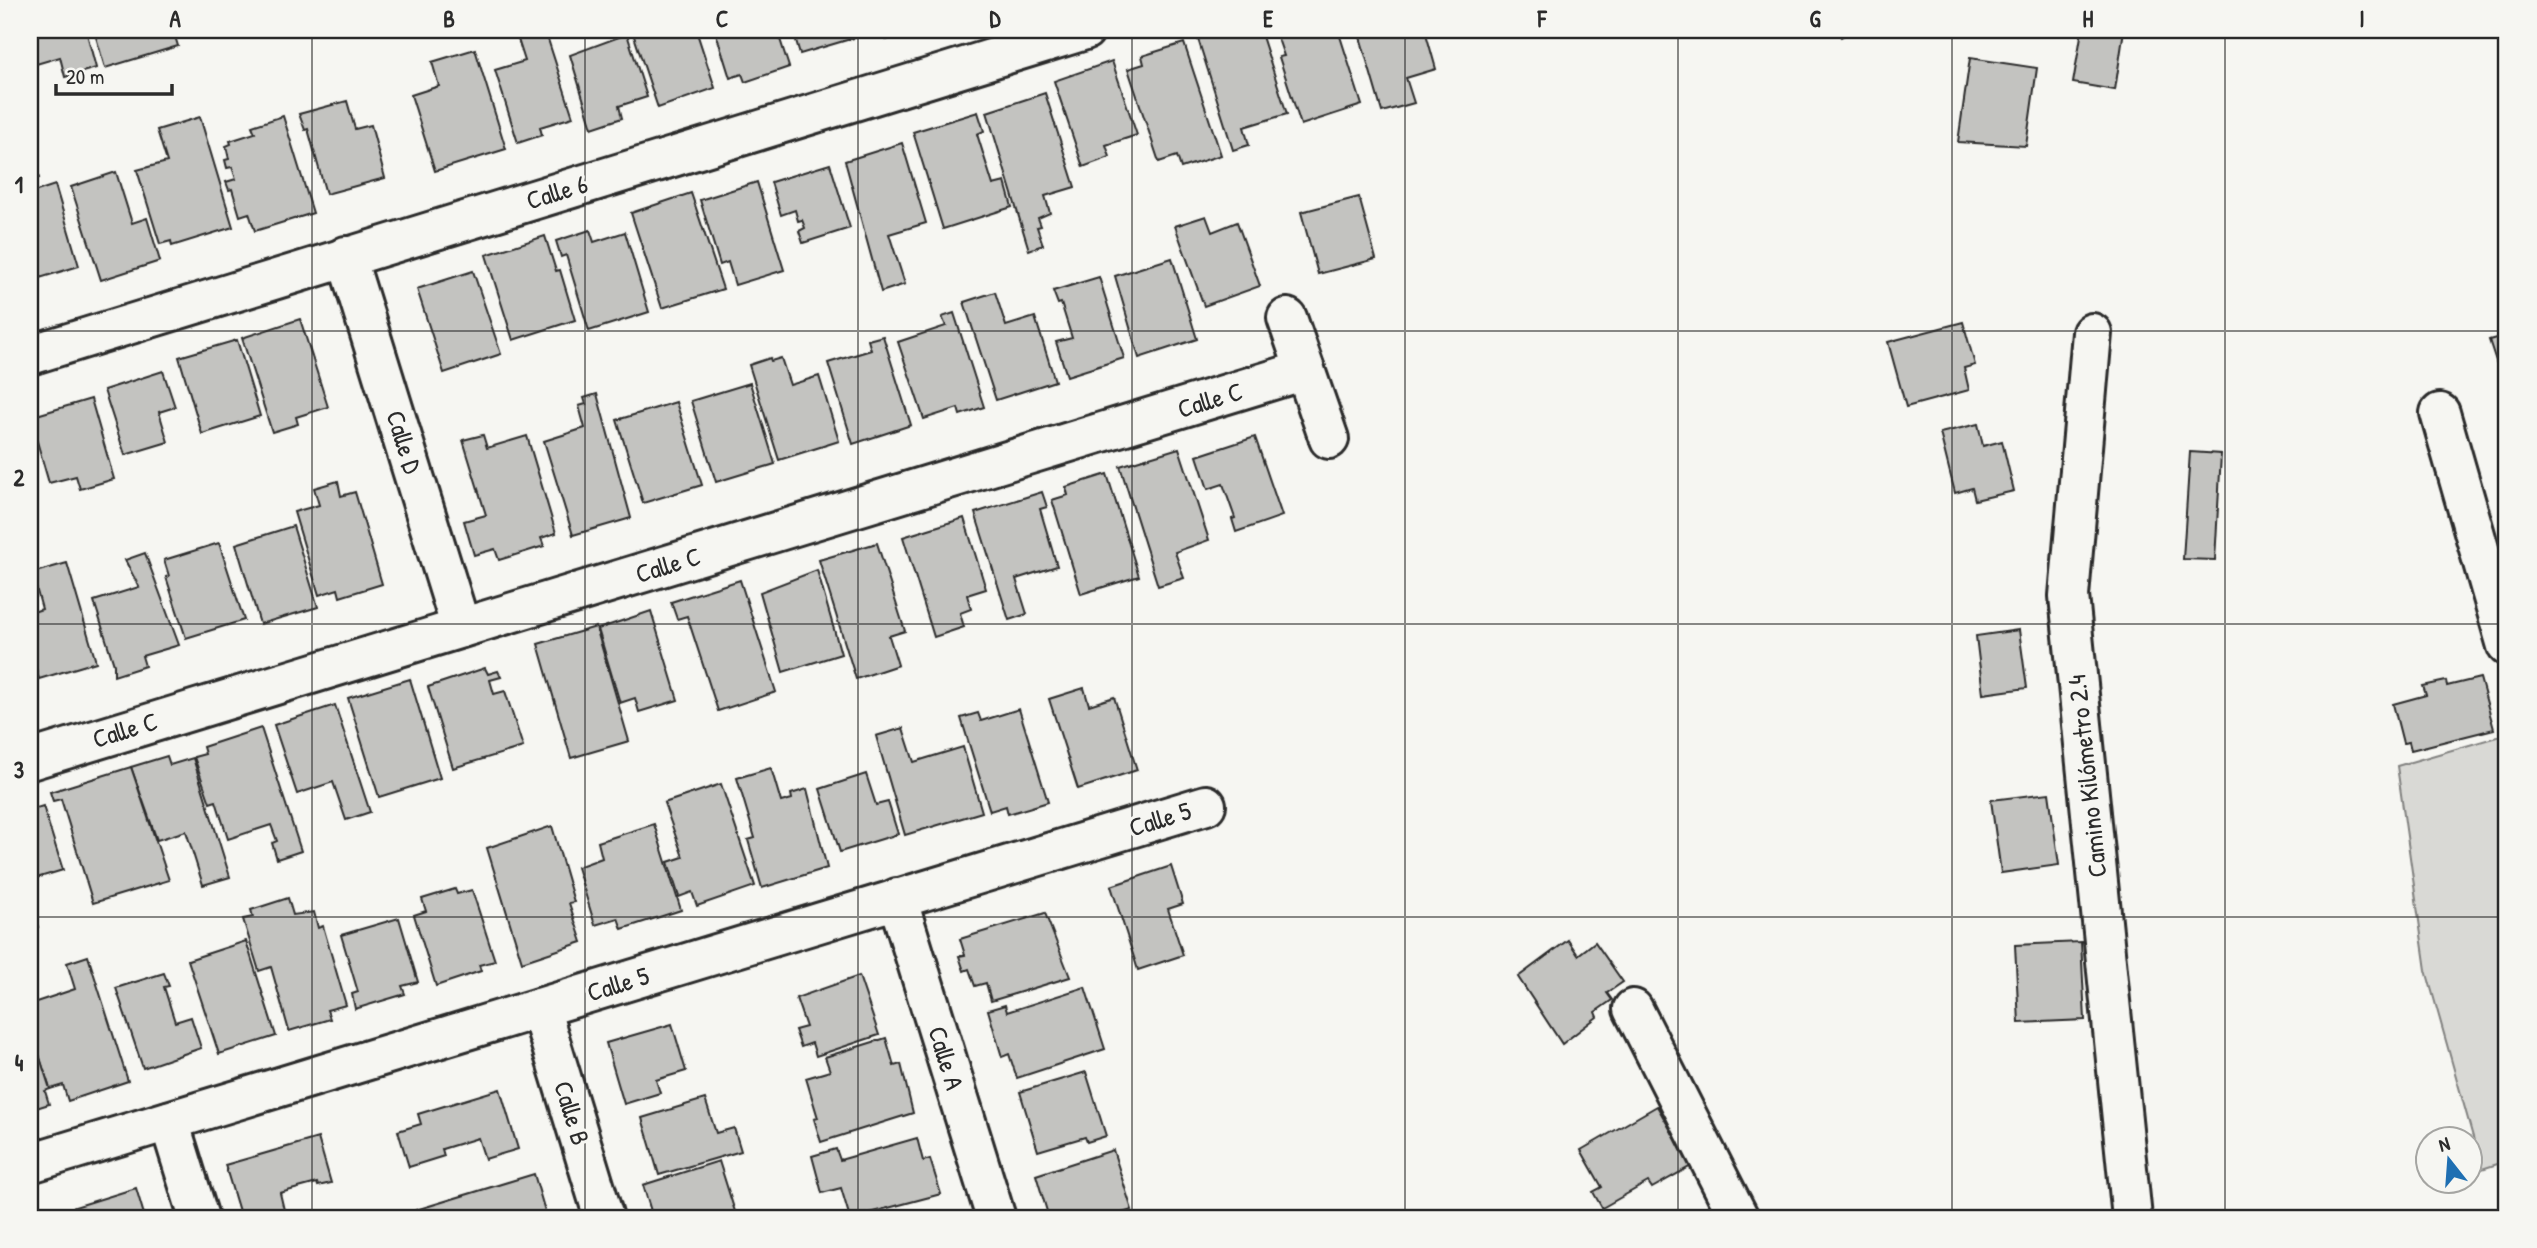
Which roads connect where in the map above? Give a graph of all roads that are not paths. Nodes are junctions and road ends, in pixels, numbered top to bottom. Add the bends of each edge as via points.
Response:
1 (1084, 30) edge
2 (346, 256) junction
3 (1287, 318) dead end
4 (2092, 333) dead end
5 (30, 355) edge
6 (1305, 370) junction
7 (2440, 413) dead end
8 (1329, 439) dead end
9 (461, 628) junction
10 (2507, 646) edge
11 (30, 760) edge
12 (1206, 805) dead end
13 (897, 898) junction
14 (540, 1008) junction
15 (1633, 1009) dead end
16 (169, 1121) junction
17 (30, 1163) edge
18 (199, 1218) edge
19 (604, 1218) edge
20 (996, 1218) edge
21 (1739, 1218) edge
22 (2132, 1218) edge

1 - 2 street, Calle 6
2 - 5 street, Calle 6
2 - 9 street, Calle D
3 - 6 street
4 - 22 street, Camino Kilómetro 2.4 via 2069,596
6 - 8 street
6 - 9 street, Calle C
7 - 10 street
9 - 11 street, Calle C
12 - 13 street, Calle 5
13 - 14 street, Calle 5
13 - 20 street, Calle A
14 - 16 street, Calle 5
14 - 19 street, Calle B
15 - 21 street
16 - 17 street, Calle 5
16 - 18 street

